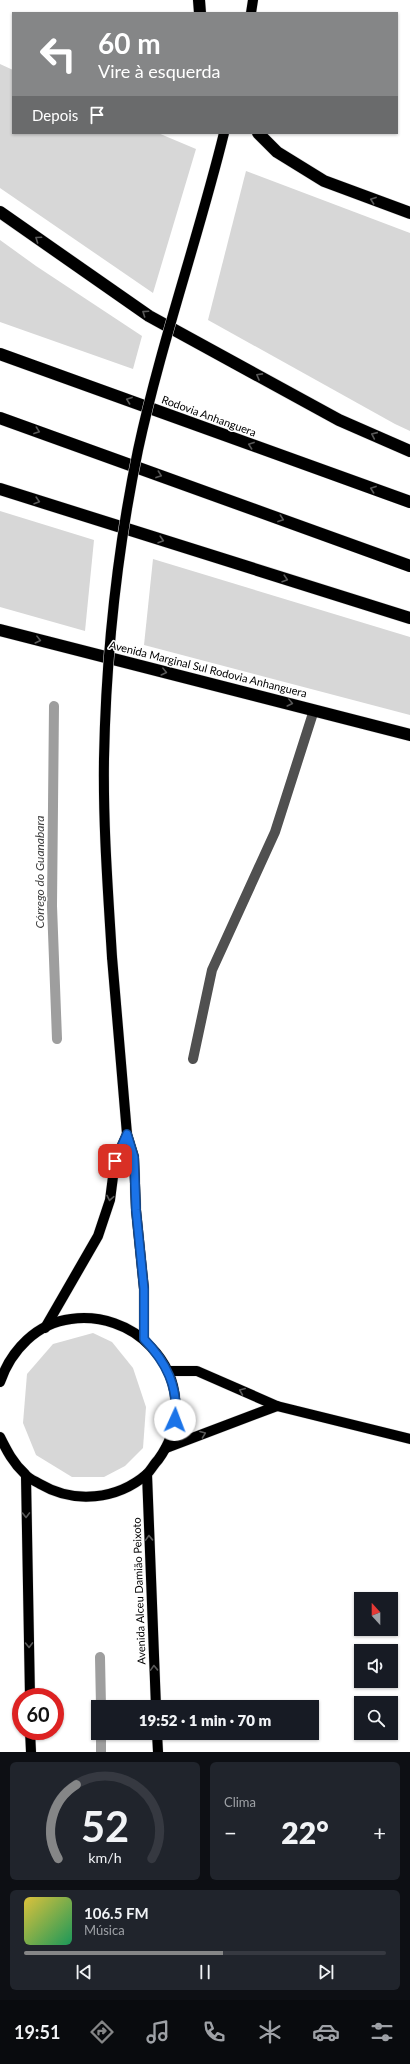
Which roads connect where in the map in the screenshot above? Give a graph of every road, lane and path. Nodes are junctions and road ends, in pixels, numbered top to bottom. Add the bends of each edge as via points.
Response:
1 (199, 0) edge
2 (253, 0) edge
3 (200, 12) edge
4 (251, 12) edge
5 (224, 134) edge
6 (259, 134) edge
7 (0, 212) edge
8 (410, 213) edge
9 (0, 354) edge
10 (0, 418) edge
11 (410, 451) edge
12 (0, 489) edge
13 (410, 502) edge
14 (410, 566) edge
15 (410, 618) edge
16 (0, 630) edge
17 (314, 710) junction
18 (410, 735) edge
19 (193, 1059) dead end
20 (127, 1134) junction
21 (45, 1328) junction
22 (144, 1339) junction
23 (18, 1349) junction
24 (0, 1362) edge
25 (168, 1371) junction
26 (0, 1382) edge
27 (277, 1406) junction
28 (0, 1437) edge
29 (410, 1439) edge
30 (166, 1448) junction
31 (5, 1455) edge
32 (147, 1474) junction
33 (26, 1476) junction
34 (30, 1688) edge
35 (156, 1700) edge
36 (30, 1740) edge
37 (157, 1740) edge
38 (31, 1752) edge
39 (158, 1752) edge

1 - 3 highway
2 - 4 main road
5 - 20 main road, bridge via 138,449 118,563 106,696 104,760 112,957
8 -> 6 highway via 324,181 276,152
11 -> 7 highway via 339,420 149,316
13 -> 9 highway, Rodovia Anhanguera
10 -> 14 highway
12 -> 15 highway
16 -> 17 highway, Avenida Marginal Sul Rodovia Anhanguera
17 - 18 highway, Avenida Marginal Sul Rodovia Anhanguera
17 - 19 lane via 275,832 212,970
20 -> 21 main road via 115,1161 110,1200 98,1236
20 - 22 main road via 134,1157 136,1210 144,1289
21 - 22 main road via 70,1319 97,1318 122,1326
21 - 23 main road via 30,1337
22 - 25 main road via 158,1354
23 - 24 main road
23 - 26 main road via 5,1368
27 -> 25 main road via 197,1371
25 - 30 main road via 174,1390 176,1410 174,1430
27 - 29 main road
30 -> 27 main road
28 - 31 main road
30 - 32 main road
31 - 33 main road
32 - 33 main road via 119,1492 87,1498 54,1492
35 -> 32 main road, Avenida Alceu Damião Peixoto
33 -> 34 main road
36 - 38 main road
37 - 39 main road

